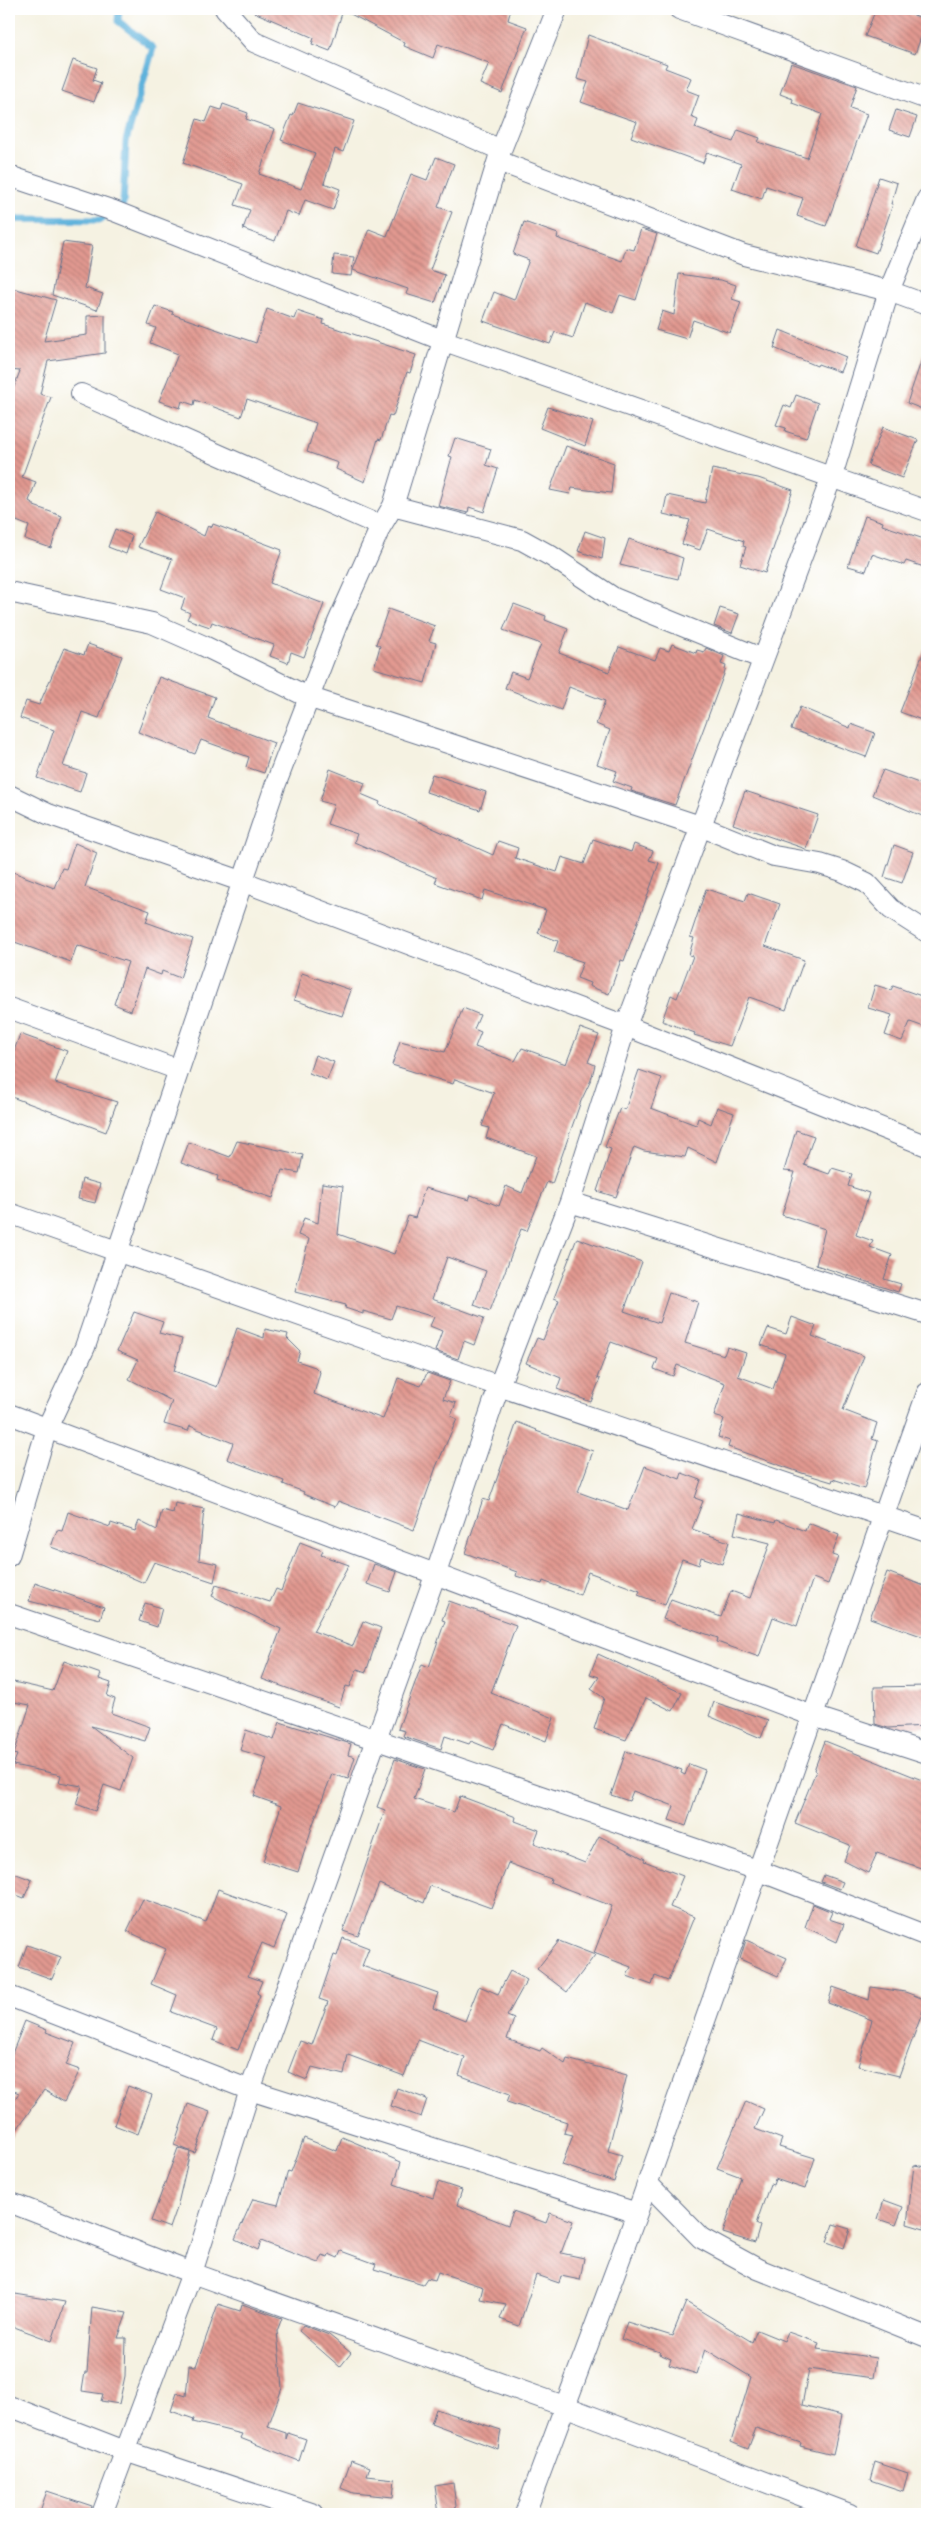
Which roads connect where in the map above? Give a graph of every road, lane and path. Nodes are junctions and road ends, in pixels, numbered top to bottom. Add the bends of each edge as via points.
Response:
1 (225, 9) edge
2 (557, 9) edge
3 (679, 9) edge
4 (927, 99) edge
5 (500, 155) junction
6 (9, 176) edge
7 (927, 199) edge
8 (889, 291) junction
9 (927, 305) edge
10 (442, 340) junction
11 (81, 394) dead end
12 (832, 476) junction
13 (393, 506) junction
14 (927, 511) edge
15 (382, 526) junction
16 (9, 592) edge
17 (763, 659) junction
18 (308, 697) junction
19 (9, 795) edge
20 (700, 826) junction
21 (244, 882) junction
22 (927, 932) edge
23 (9, 1008) edge
24 (626, 1026) junction
25 (179, 1070) junction
26 (927, 1146) edge
27 (570, 1202) junction
28 (9, 1213) edge
29 (117, 1250) junction
30 (927, 1314) edge
31 (499, 1386) junction
32 (927, 1392) edge
33 (9, 1414) edge
34 (47, 1428) junction
35 (885, 1516) junction
36 (927, 1531) edge
37 (9, 1556) edge
38 (436, 1573) junction
39 (9, 1614) edge
40 (813, 1716) junction
41 (376, 1740) junction
42 (927, 1753) edge
43 (758, 1870) junction
44 (927, 1936) edge
45 (9, 1996) edge
46 (250, 2090) junction
47 (648, 2184) junction
48 (9, 2202) edge
49 (637, 2213) junction
50 (192, 2272) junction
51 (927, 2337) edge
52 (9, 2406) edge
53 (564, 2406) junction
54 (124, 2451) junction
55 (102, 2514) edge
56 (314, 2514) edge
57 (525, 2514) edge
58 (850, 2514) edge

1 - 5 street via 254,42
2 - 5 street
3 - 4 street
5 - 8 street via 744,255
5 - 10 street
6 - 10 street via 114,210
7 - 8 street
8 - 9 street
8 - 12 street
10 - 12 street
10 - 13 street
11 - 15 street
12 - 14 street
12 - 17 street
13 - 15 street
13 - 17 street via 522,540 614,598
15 - 18 street
16 - 18 street via 152,623
17 - 20 street
18 - 20 street
18 - 21 street
19 - 21 street via 48,814
20 - 22 street via 774,856 842,870 867,883 891,909
20 - 24 street
21 - 24 street
21 - 25 street
23 - 25 street
24 - 26 street
24 - 27 street
25 - 29 street
27 - 30 street
27 - 31 street
28 - 29 street
29 - 31 street
29 - 34 street via 86,1347
31 - 35 street
31 - 38 street
32 - 35 street
33 - 34 street
34 - 37 street
34 - 38 street
35 - 36 street
35 - 40 street
38 - 40 street
38 - 41 street
39 - 41 street
40 - 42 street
40 - 43 street
41 - 43 street
41 - 46 street
43 - 44 street
43 - 47 street
45 - 46 street
46 - 49 street
46 - 50 street
47 - 49 street
47 - 51 street via 701,2238 758,2269
48 - 50 street
49 - 53 street
50 - 53 street
50 - 54 street
52 - 54 street
53 - 57 street
53 - 58 street
54 - 55 street
54 - 56 street

